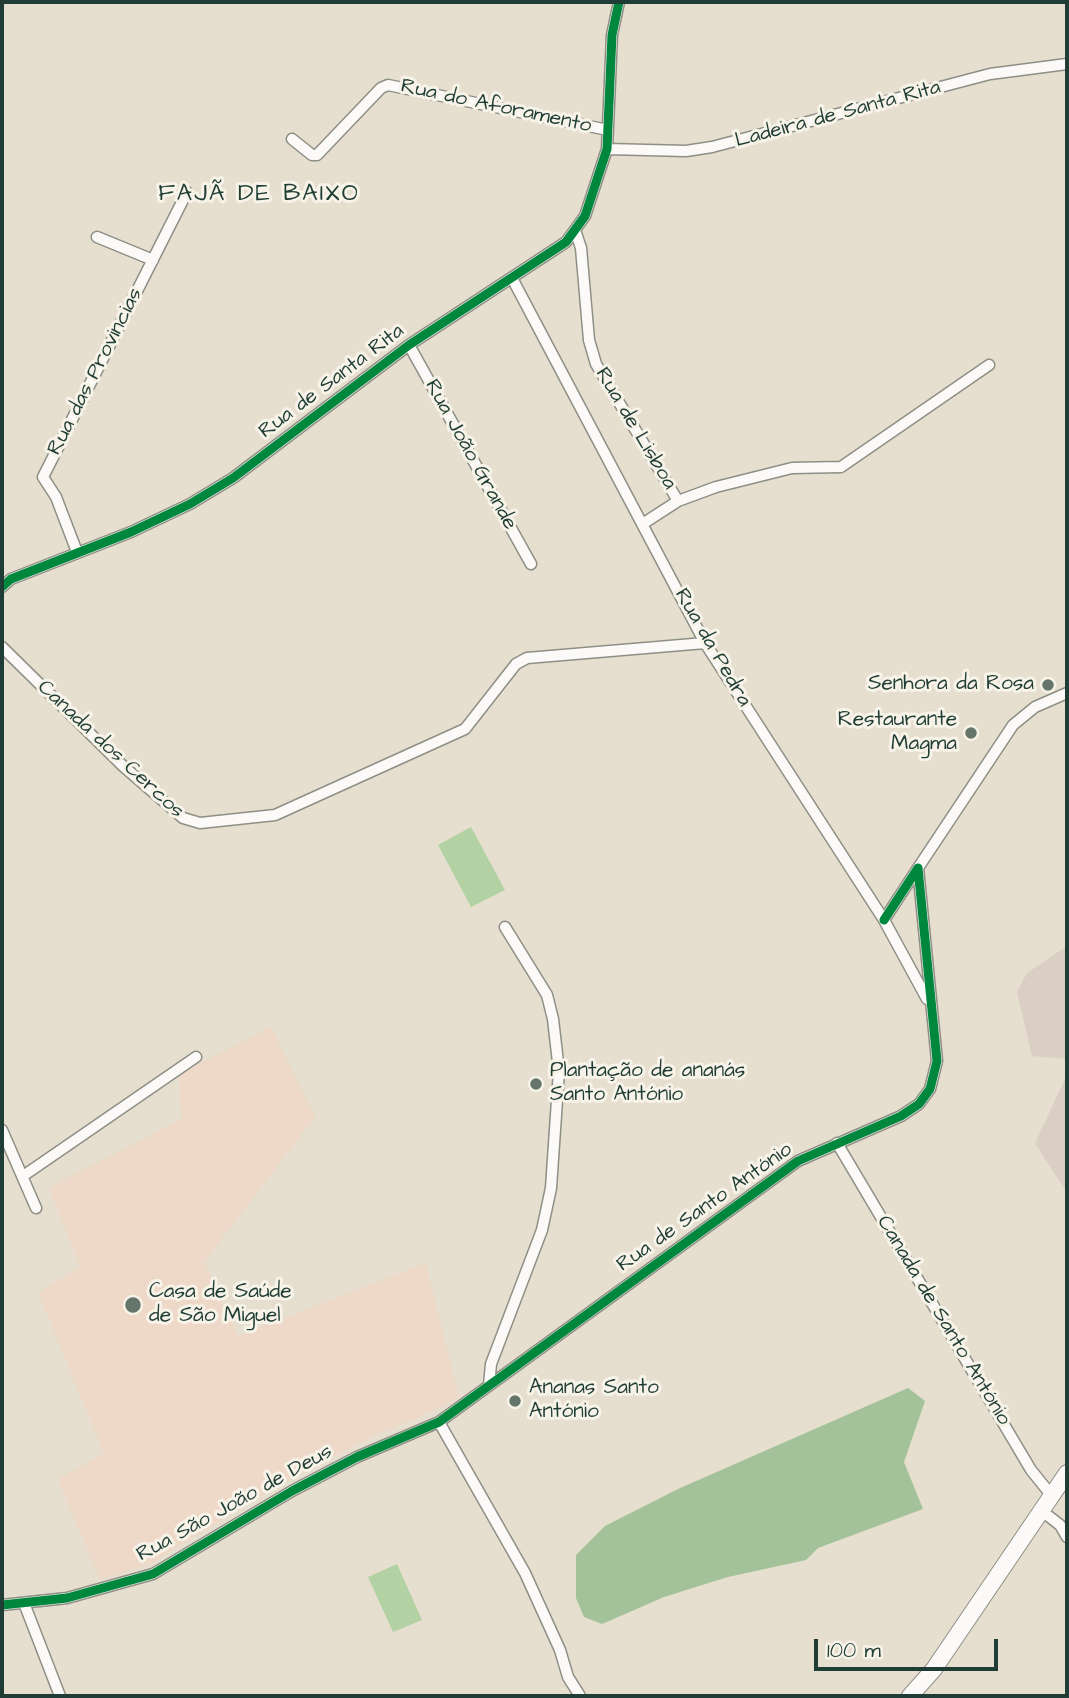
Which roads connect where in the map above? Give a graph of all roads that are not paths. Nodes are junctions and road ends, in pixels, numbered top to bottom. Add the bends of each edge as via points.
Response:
1 (619, 2) edge
2 (1067, 64) edge
3 (608, 130) junction
4 (292, 139) dead end
5 (607, 149) junction
6 (187, 192) dead end
7 (576, 233) junction
8 (97, 237) dead end
9 (153, 260) junction
10 (513, 280) junction
11 (409, 345) junction
12 (989, 365) dead end
13 (678, 501) junction
14 (644, 523) junction
15 (77, 552) junction
16 (531, 564) dead end
17 (2, 587) edge
18 (705, 643) junction
19 (2, 647) edge
20 (1067, 693) edge
21 (918, 868) junction
22 (884, 920) junction
23 (505, 927) dead end
24 (930, 1005) junction
25 (196, 1057) dead end
26 (2, 1130) edge
27 (837, 1143) junction
28 (23, 1176) junction
29 (36, 1208) dead end
30 (489, 1385) junction
31 (439, 1422) junction
32 (1067, 1474) edge
33 (1052, 1496) junction
34 (1042, 1511) junction
35 (1067, 1537) edge
36 (24, 1603) junction
37 (2, 1605) edge
38 (60, 1696) edge
39 (580, 1696) edge
40 (910, 1696) edge

1 - 3 street, Rua de Santa Rita via 612,35
2 - 5 street, Ladeira de Santa Rita via 990,74 712,147 686,151
3 - 4 street, Rua do Aforamento via 388,85 317,155
3 - 5 street, Rua de Santa Rita
5 - 7 street, Rua de Santa Rita
6 - 9 street, Rua das Provincias
7 - 10 street, Rua de Santa Rita
7 - 13 street, Rua de Lisboa via 596,364
8 - 9 street
9 - 15 street, Rua das Provincias via 43,477 56,497
10 - 11 street, Rua de Santa Rita
10 - 14 street, Rua da Pedra
11 - 15 street, Rua de Santa Rita via 233,478 166,515
11 - 16 street, Rua João Grande
12 - 13 street via 841,467 782,470
13 - 14 street
14 - 18 street, Rua da Pedra
15 - 17 street, Rua de Santa Rita
18 - 19 street, Canada dos Cercos via 527,658 516,664 465,729 275,814 194,823 86,733
18 - 22 street, Rua da Pedra
20 - 21 street via 1035,707 1013,725
21 - 22 street
21 - 24 street, Rua de Santo António
22 - 24 street, Rua da Pedra
23 - 30 street via 547,995 559,1070 551,1188 542,1230 491,1364
24 - 27 street, Rua de Santo António via 937,1061 930,1089 901,1116
25 - 28 street
26 - 28 street
27 - 30 street, Rua de Santo António via 798,1161
27 - 33 street, Canada de Santo António via 1031,1470
28 - 29 street
30 - 31 street, Rua de Santo António
31 - 36 street, Rua São João de Deus via 356,1457 153,1574 67,1598
31 - 39 street via 525,1573
32 - 33 main road
33 - 34 main road
34 - 35 street
34 - 40 main road via 934,1669
36 - 37 street, Rua São João de Deus
36 - 38 street

